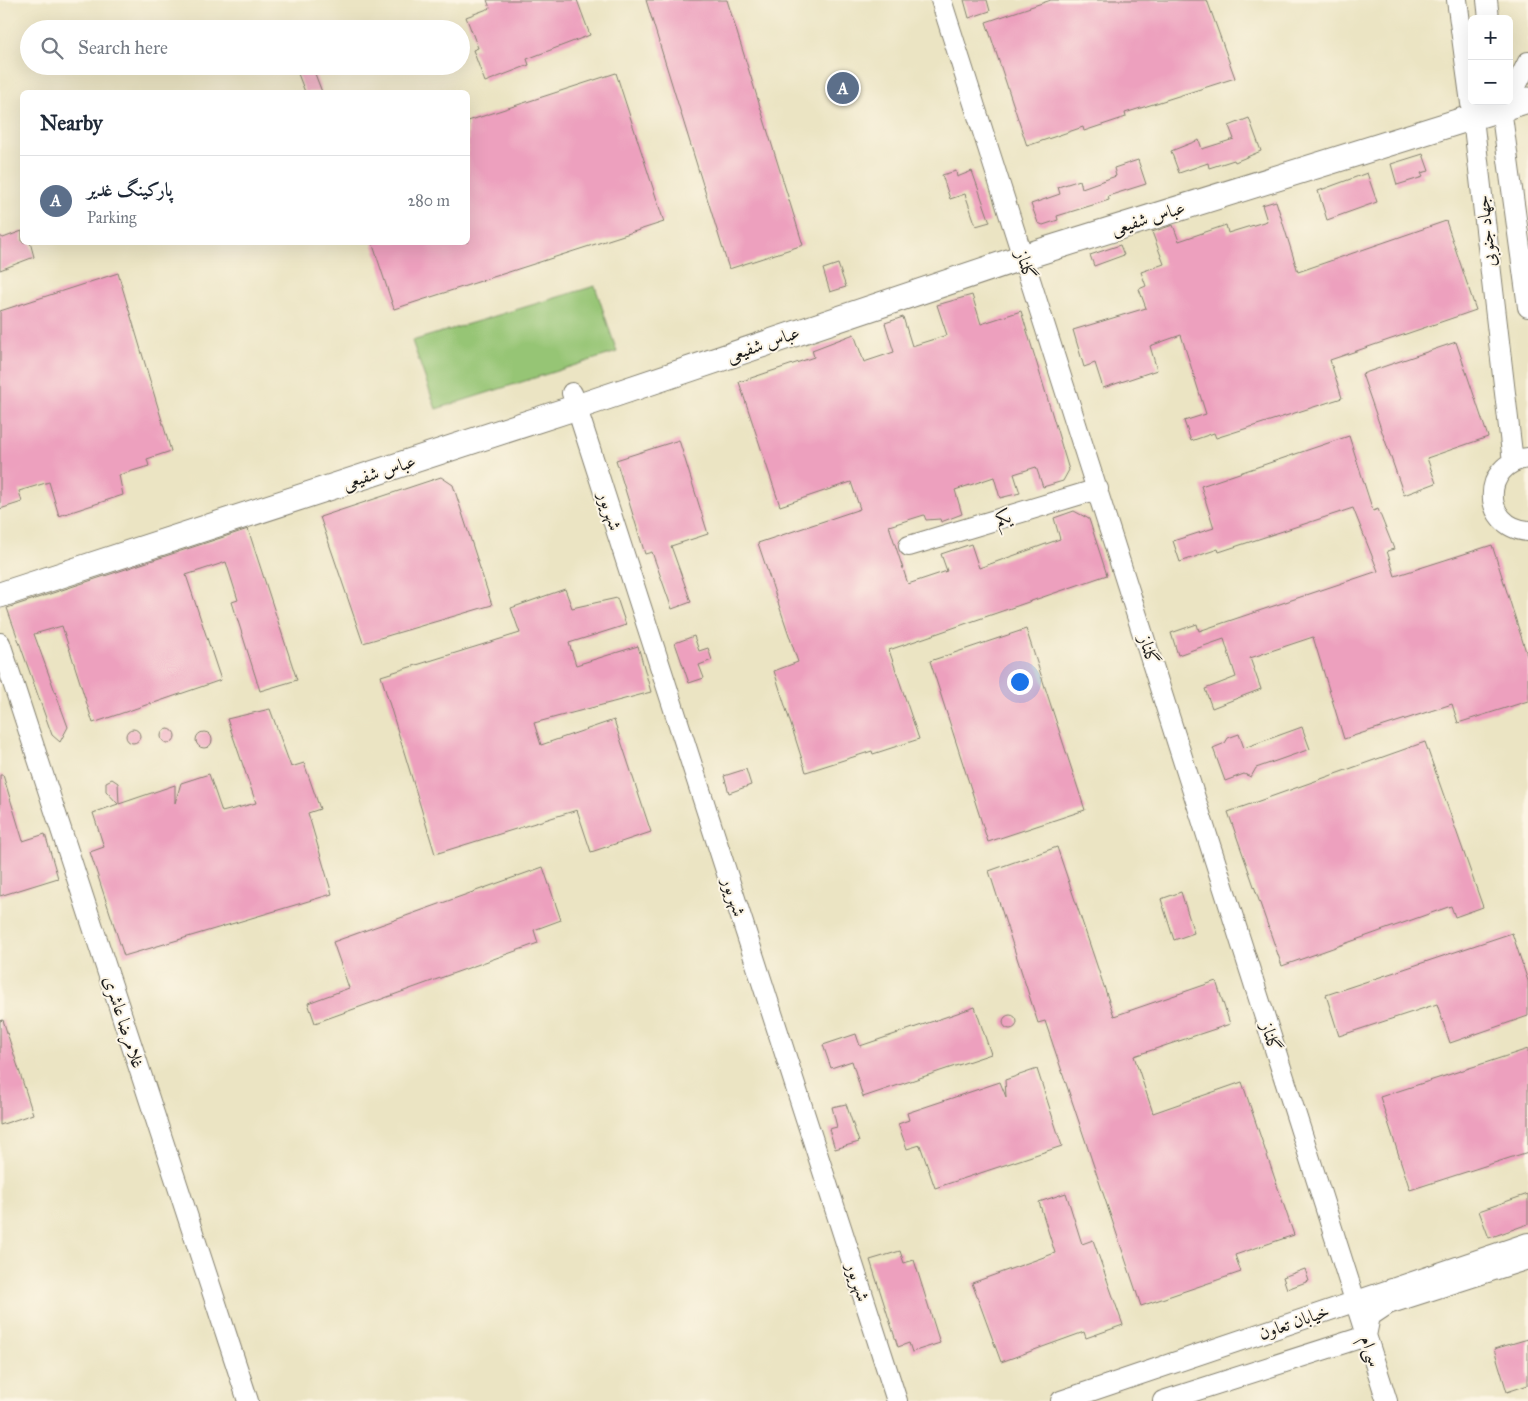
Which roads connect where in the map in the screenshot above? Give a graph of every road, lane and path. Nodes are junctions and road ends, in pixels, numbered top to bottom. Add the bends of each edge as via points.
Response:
1 (941, 0) edge
2 (1457, 0) edge
3 (1487, 0) edge
4 (1489, 15) edge
5 (1483, 60) edge
6 (1528, 62) edge
7 (1513, 82) edge
8 (1484, 105) edge
9 (1500, 105) edge
10 (1501, 105) edge
11 (1021, 251) junction
12 (1528, 307) edge
13 (574, 400) junction
14 (1520, 460) edge
15 (1098, 489) junction
16 (1528, 531) edge
17 (908, 546) dead end
18 (0, 580) edge
19 (0, 596) edge
20 (0, 643) edge
21 (1528, 1243) edge
22 (1528, 1259) edge
23 (1354, 1302) junction
24 (1366, 1336) junction
25 (248, 1401) edge
26 (896, 1401) edge
27 (1061, 1401) edge
28 (1163, 1401) edge
29 (1387, 1401) edge

1 - 11 street, گلناز
2 - 5 street, جهاد جنوبی
3 - 4 street
6 - 7 street
8 - 11 main road, عباس شفیعی
9 - 14 street, جهاد جنوبی
10 - 12 street, جهاد جنوبی
11 - 13 main road, عباس شفیعی
11 - 15 street, گلناز
13 - 18 main road, عباس شفیعی
13 - 19 main road, عباس شفیعی
13 - 26 street, شهریور
14 - 16 street via 1498,476 1492,494 1504,521
15 - 17 street, یکم
15 - 23 street, گلناز
20 - 25 street, غلامرضا عاشری
21 - 23 street, خیابان تعاون
22 - 24 street via 1388,1304 1370,1316
23 - 24 street, سی‌ام
23 - 27 street, خیابان تعاون
24 - 28 street, خیابان تعاون
24 - 29 street, سی‌ام

